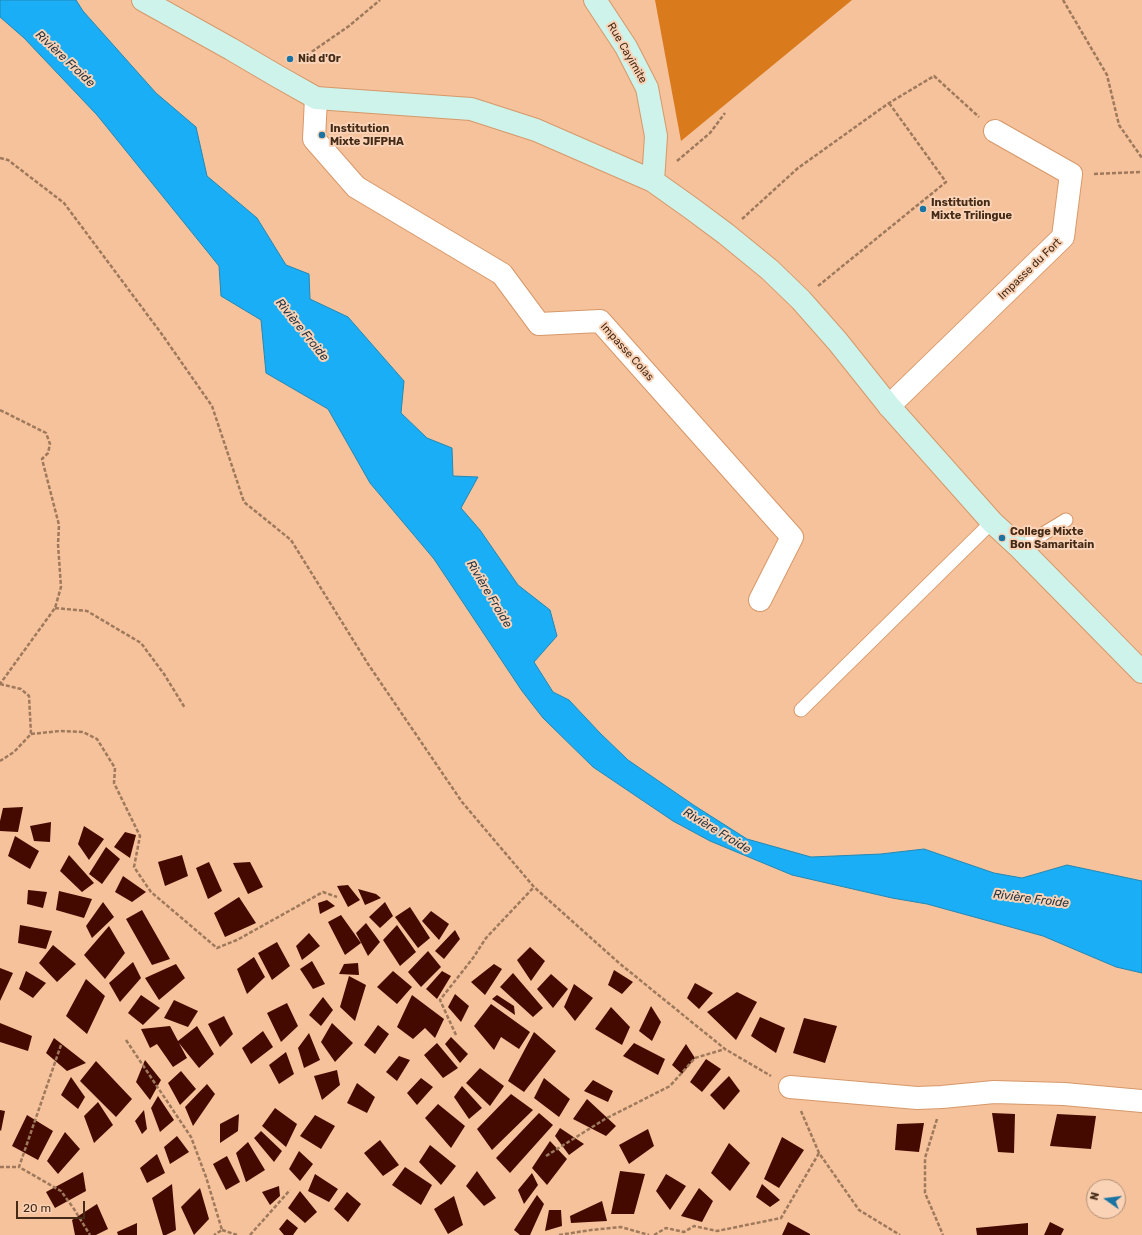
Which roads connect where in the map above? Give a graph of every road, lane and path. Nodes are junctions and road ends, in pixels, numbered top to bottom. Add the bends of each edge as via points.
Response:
1 (143, 0) edge
2 (380, 0) edge
3 (595, 0) edge
4 (1064, 0) edge
5 (277, 76) junction
6 (316, 98) junction
7 (889, 103) junction
8 (725, 113) dead end
9 (995, 131) joint
10 (0, 158) edge
11 (1142, 158) edge
12 (1142, 172) edge
13 (1071, 174) junction
14 (653, 181) junction
15 (726, 234) junction
16 (801, 300) junction
17 (889, 406) junction
18 (0, 410) edge
19 (1066, 520) dead end
20 (992, 522) junction
21 (1020, 548) junction
22 (760, 600) dead end
23 (55, 608) junction
24 (1142, 672) edge
25 (0, 684) edge
26 (185, 708) dead end
27 (801, 710) dead end
28 (31, 734) junction
29 (0, 761) edge
30 (534, 887) junction
31 (337, 897) dead end
32 (456, 1035) dead end
33 (126, 1040) dead end
34 (61, 1045) dead end
35 (725, 1049) junction
36 (790, 1087) junction
37 (942, 1097) junction
38 (1142, 1101) edge
39 (819, 1153) junction
40 (546, 1156) dead end
41 (0, 1167) edge
42 (19, 1167) junction
43 (290, 1190) dead end
44 (222, 1230) junction
45 (90, 1235) edge
46 (214, 1235) edge
47 (237, 1235) edge
48 (250, 1235) edge
49 (559, 1235) edge
50 (650, 1235) edge
51 (654, 1235) edge
52 (900, 1235) edge
53 (943, 1235) edge

1 - 5 street
2 - 5 path via 349,26
3 - 14 street, Rue Cayimite via 626,47 647,88 656,136
4 - 11 path via 1107,75 1119,126
5 - 6 street
6 - 14 street via 471,109 536,130
6 - 22 street, Impasse Colas via 314,139 356,187 502,274 539,324 600,321 792,537
7 - 9 path via 934,76
7 - 15 path via 798,168
7 - 16 path via 946,182
8 - 14 path via 710,133
9 - 13 street
10 - 30 path via 8,160 64,203 161,333 212,406 244,502 291,540 368,664 462,802
12 - 13 path
13 - 17 street, Impasse du Fort via 1063,237
14 - 15 street
15 - 16 street via 770,270
16 - 17 street
17 - 20 street
18 - 23 path via 46,433 50,444 48,453 42,459 59,525 60,587
19 - 21 lane
20 - 21 street
20 - 27 lane
21 - 24 street
23 - 25 path
23 - 26 path via 87,611 141,642
25 - 28 path via 21,690 29,696
28 - 29 path via 14,752
28 - 31 path via 60,730 83,732 97,739 114,768 114,783 140,836 134,867 152,892 217,948 237,940 323,892
30 - 32 path via 486,938 440,1000
30 - 35 path via 619,962
33 - 44 path via 191,1137
34 - 42 path
35 - 36 path
35 - 40 path via 695,1058 670,1086 605,1119
36 - 37 street via 917,1098
36 - 39 path
37 - 38 street via 994,1092 1064,1094
37 - 53 path via 925,1158 925,1193
39 - 51 path via 781,1218 716,1231 694,1226 684,1232 666,1228
39 - 52 path via 859,1210
41 - 42 path
42 - 45 path via 61,1191
43 - 48 path
44 - 46 path
44 - 47 path
49 - 50 path via 621,1227

